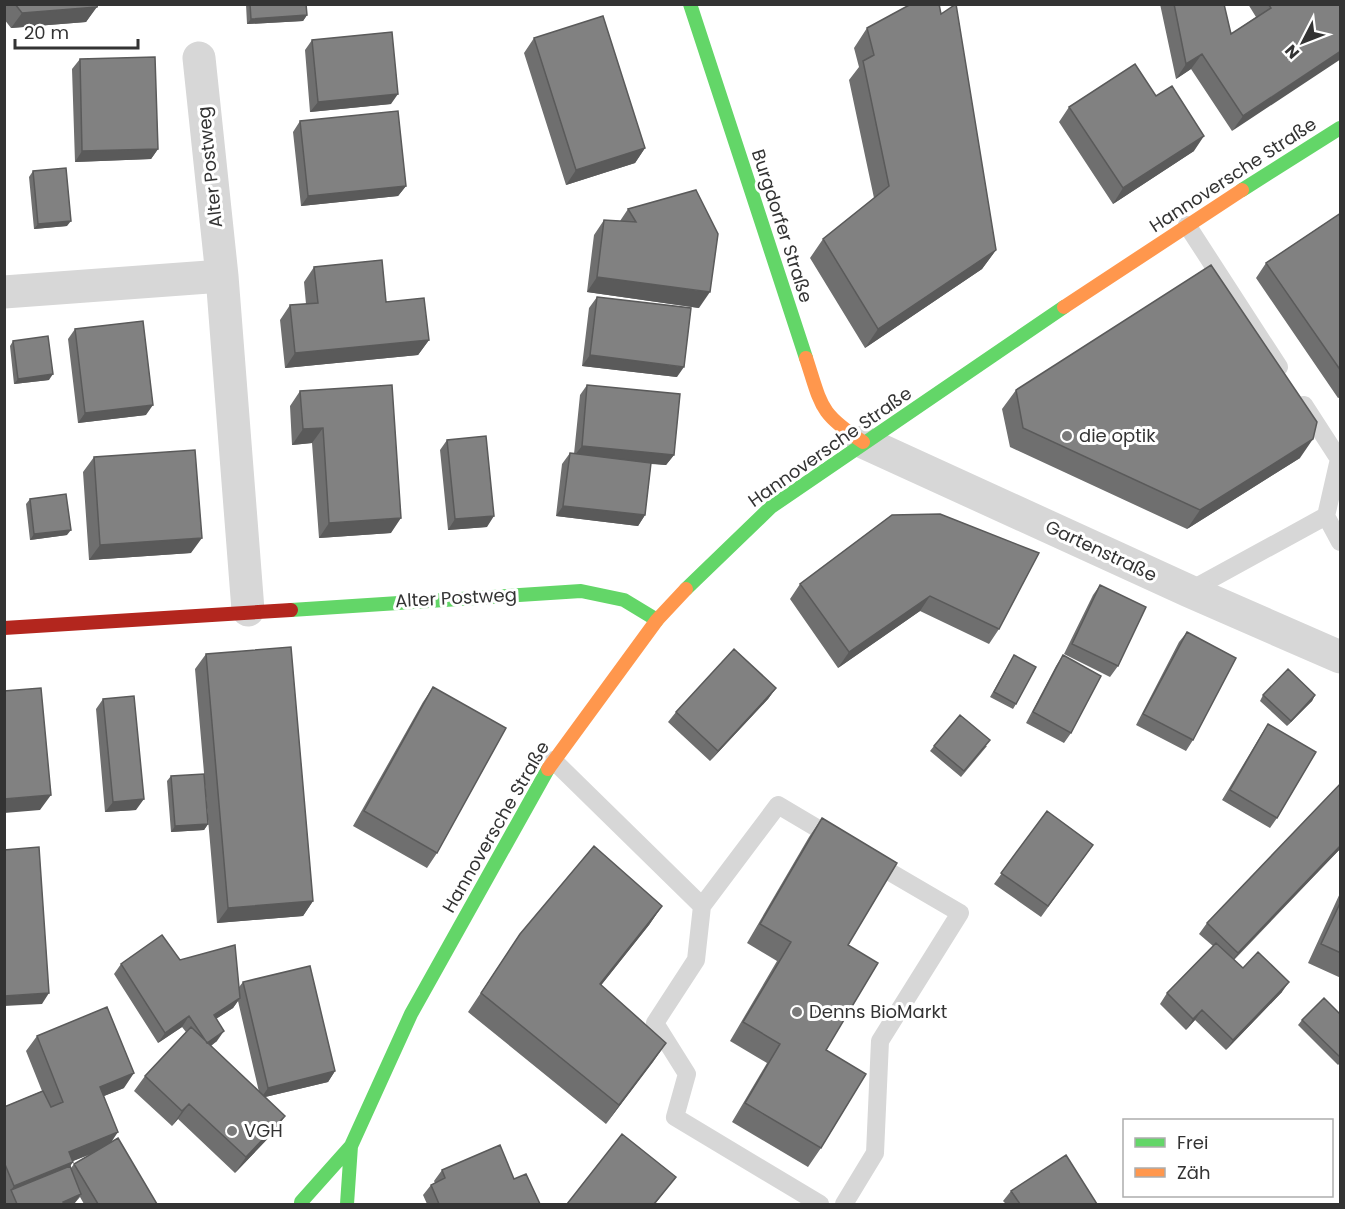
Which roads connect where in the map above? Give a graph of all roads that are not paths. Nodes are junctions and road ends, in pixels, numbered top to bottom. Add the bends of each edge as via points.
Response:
1 (690, 4) edge
2 (199, 58) dead end
3 (1341, 128) edge
4 (1187, 225) junction
5 (222, 276) junction
6 (4, 292) edge
7 (863, 442) junction
8 (1326, 516) junction
9 (1341, 542) edge
10 (1189, 591) junction
11 (248, 610) junction
12 (657, 621) junction
13 (4, 628) edge
14 (1341, 657) edge
15 (553, 760) junction
16 (702, 906) junction
17 (351, 1146) junction
18 (847, 1199) edge
19 (298, 1204) edge
20 (322, 1204) edge
21 (347, 1204) edge
22 (820, 1204) edge

1 - 7 main road, Burgdorfer Straße via 823,409 833,422
2 - 5 street, Alter Postweg
3 - 4 main road, Hannoversche Straße
4 - 7 main road, Hannoversche Straße
4 - 8 lane via 1339,459
5 - 6 street
5 - 11 street, Alter Postweg
7 - 10 street, Gartenstraße
7 - 12 main road, Hannoversche Straße via 771,507 710,563
8 - 9 lane
8 - 10 lane
10 - 14 street, Gartenstraße
11 - 12 main road, Alter Postweg via 581,591 624,600
11 - 13 main road, Alter Postweg
12 - 15 main road, Hannoversche Straße
15 - 16 lane
15 - 17 main road, Hannoversche Straße via 411,1014
16 - 18 lane via 778,805 960,913 880,1041 875,1153
16 - 22 lane via 696,960 655,1023 687,1074 675,1117
17 - 19 main road, Hannoversche Straße
17 - 21 main road, Hannoversche Straße
19 - 20 main road

